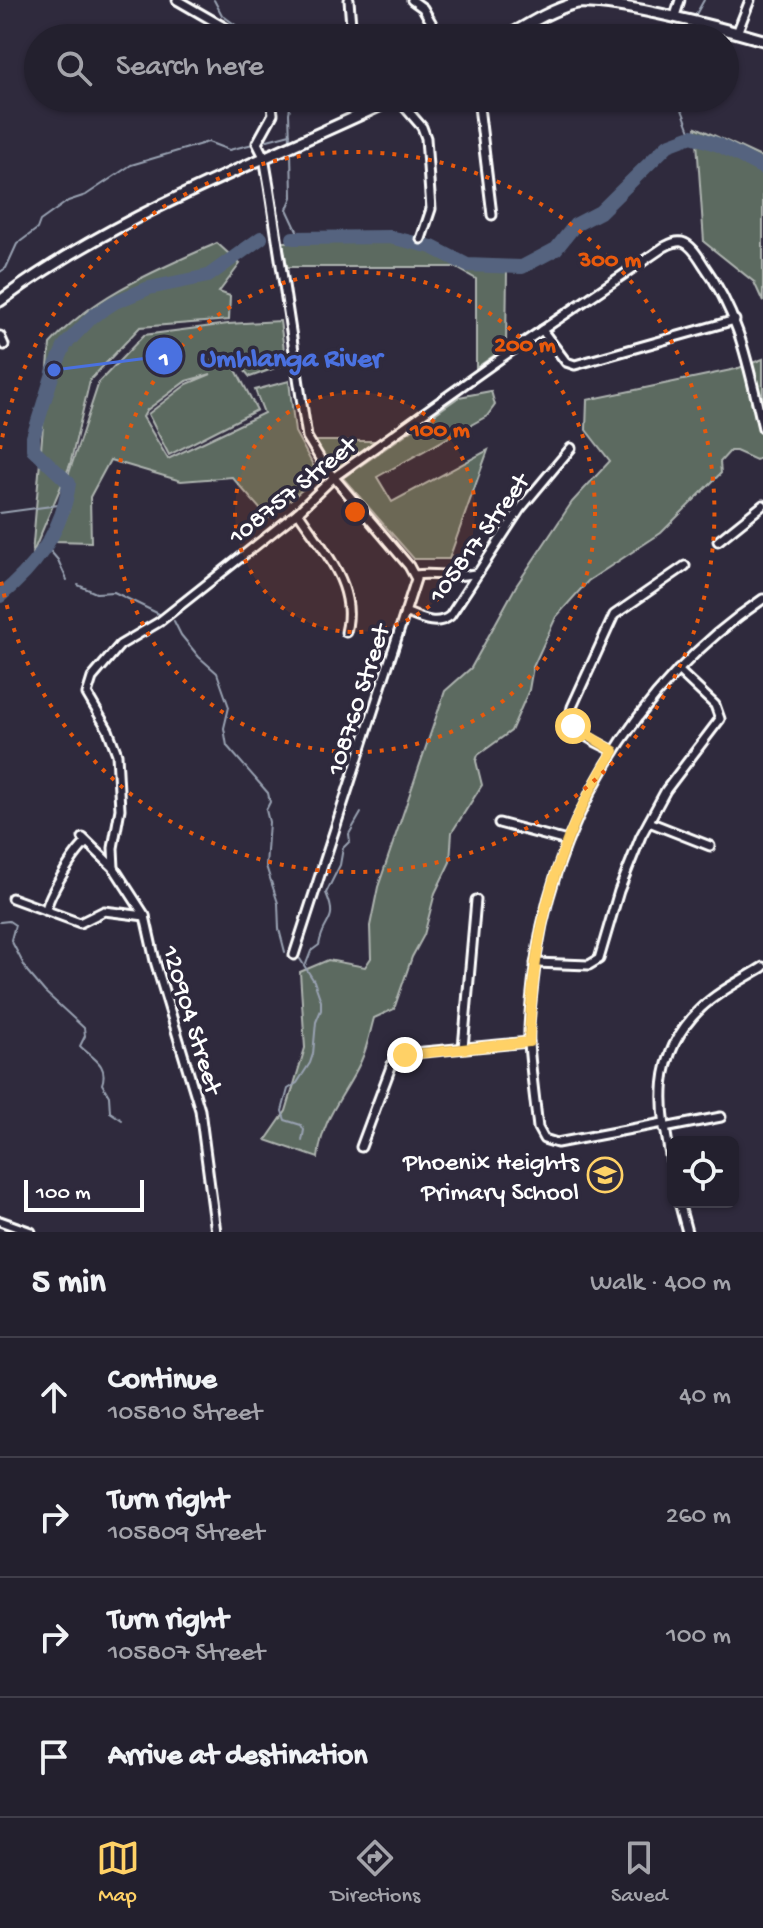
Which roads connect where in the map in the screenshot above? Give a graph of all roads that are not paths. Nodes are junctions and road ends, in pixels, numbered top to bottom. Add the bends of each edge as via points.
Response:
1 (177, 0) edge
2 (349, 0) edge
3 (412, 0) edge
4 (680, 0) edge
5 (750, 0) edge
6 (579, 1) edge
7 (679, 17) junction
8 (219, 24) edge
9 (351, 24) edge
10 (432, 24) edge
11 (532, 24) edge
12 (707, 24) edge
13 (739, 28) edge
14 (739, 34) edge
15 (763, 40) edge
16 (273, 112) edge
17 (409, 112) edge
18 (480, 112) edge
19 (365, 113) edge
20 (267, 156) junction
21 (492, 215) dead end
22 (421, 239) dead end
23 (1, 298) edge
24 (735, 320) junction
25 (542, 330) junction
26 (0, 336) edge
27 (4, 345) dead end
28 (763, 428) edge
29 (571, 448) dead end
30 (334, 477) junction
31 (763, 505) edge
32 (298, 512) junction
33 (718, 541) dead end
34 (685, 566) dead end
35 (478, 573) junction
36 (415, 575) junction
37 (763, 599) edge
38 (405, 612) junction
39 (346, 632) dead end
40 (678, 670) junction
41 (614, 751) junction
42 (649, 822) junction
43 (499, 823) dead end
44 (567, 841) junction
45 (710, 846) dead end
46 (114, 868) junction
47 (12, 898) dead end
48 (476, 900) dead end
49 (46, 910) junction
50 (145, 916) junction
51 (294, 955) dead end
52 (535, 963) junction
53 (763, 967) edge
54 (529, 1042) junction
55 (463, 1048) junction
56 (721, 1117) dead end
57 (664, 1125) junction
58 (667, 1140) edge
59 (361, 1147) dead end
60 (681, 1208) edge
61 (0, 1221) edge
62 (31, 1232) edge
63 (216, 1232) edge
64 (687, 1232) edge

1 - 8 street
2 - 9 street
3 - 10 street
4 - 7 street
5 - 13 street
6 - 7 street
6 - 11 street
7 - 12 street
14 - 15 street
16 - 20 street via 257,143
17 - 22 street via 426,138 431,209
18 - 21 street
19 - 20 street
20 - 23 street via 98,236
20 - 30 street via 304,426
24 - 25 street via 580,365 566,362
24 - 25 street, 108757 Street via 718,285 686,243 675,242
24 - 28 street
25 - 30 street, 108757 Street
26 - 27 street
29 - 35 street, 105817 Street via 534,491
30 - 32 street, 108757 Street
30 - 36 street
31 - 33 street
32 - 39 street via 335,566 350,611
32 - 46 street, 108757 Street via 112,652 88,685 87,694 117,754 120,809
34 - 41 street via 614,615 572,707 573,726
35 - 36 street
35 - 38 street, 105817 Street via 446,620 423,620
36 - 38 street, 108760 Street
37 - 40 street
38 - 51 street, 108760 Street
40 - 41 street
40 - 42 street via 715,705 720,719 674,778
41 - 44 street
42 - 45 street
42 - 52 street via 619,891 599,959 576,966
43 - 44 street
44 - 52 street via 545,906
46 - 49 street, 120904 Street via 85,840
46 - 50 street, 120904 Street
47 - 49 street
48 - 55 street
49 - 50 street via 80,923 104,911
50 - 63 street, 120904 Street via 200,1110
52 - 54 street
53 - 57 street via 717,995 683,1030 663,1076
54 - 55 street
54 - 57 street via 538,1128 544,1139 557,1143
55 - 59 street via 397,1058
56 - 57 street
57 - 58 street
60 - 64 street
61 - 62 street

